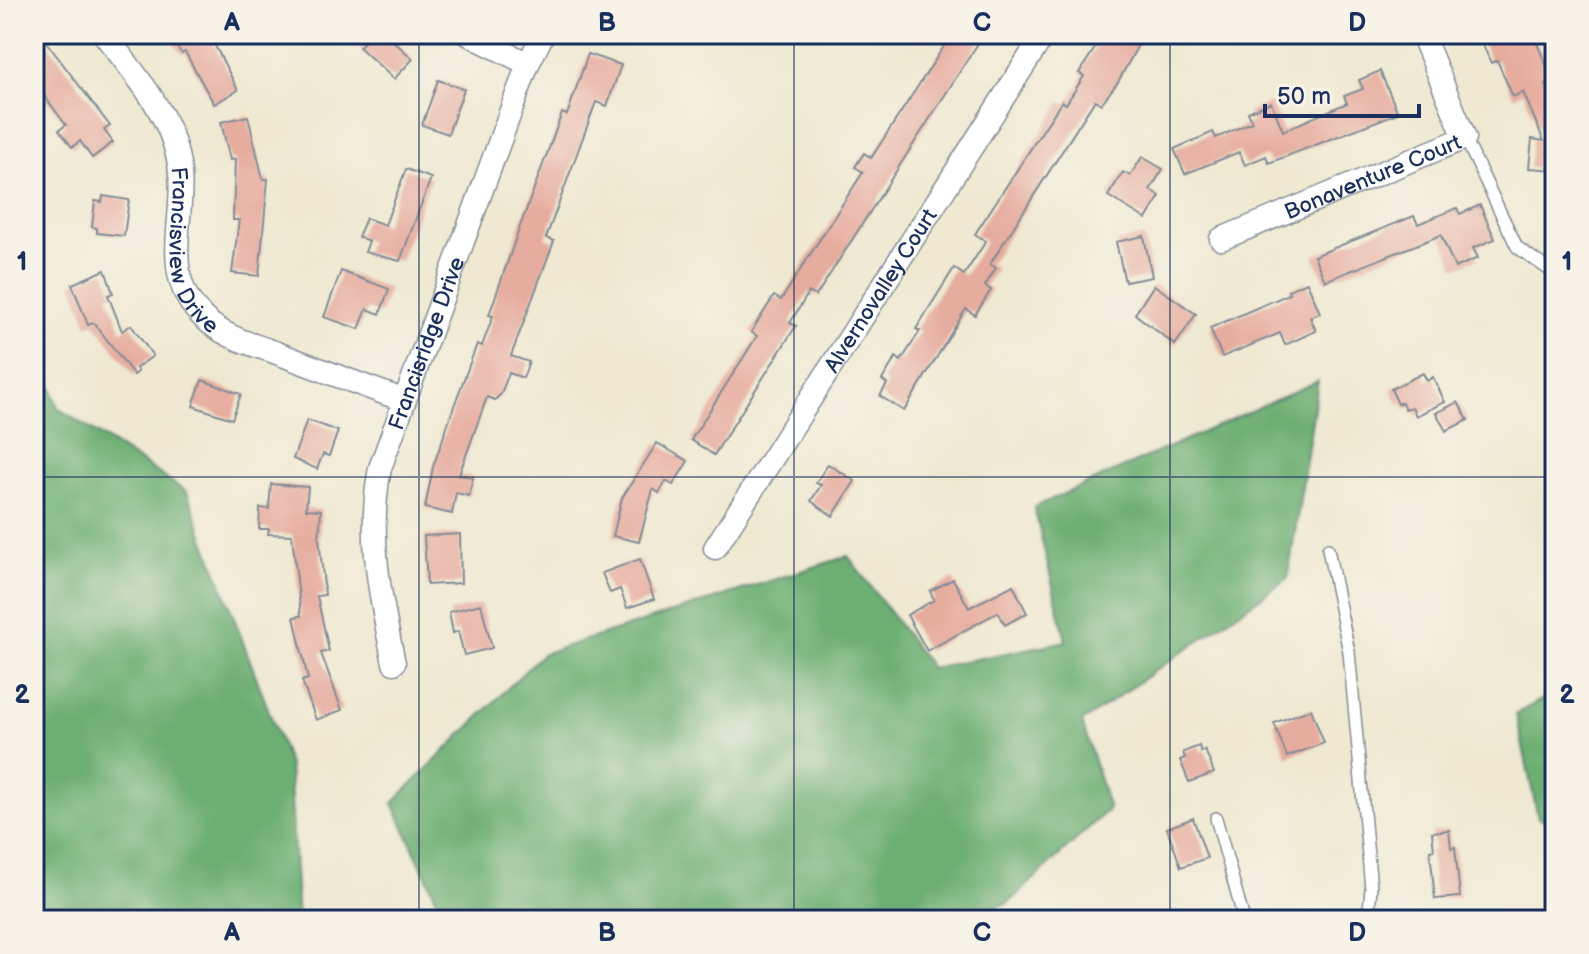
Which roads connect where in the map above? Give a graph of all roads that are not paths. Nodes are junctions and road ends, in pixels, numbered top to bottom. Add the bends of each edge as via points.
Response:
1 (104, 34) edge
2 (468, 34) edge
3 (543, 34) edge
4 (1044, 34) edge
5 (1422, 34) edge
6 (528, 64) junction
7 (1465, 138) junction
8 (1221, 239) dead end
9 (1555, 274) edge
10 (403, 400) junction
11 (715, 548) dead end
12 (1328, 549) dead end
13 (394, 663) dead end
14 (1216, 818) dead end
15 (1244, 920) edge
16 (1368, 920) edge

1 - 10 street, Francisview Drive via 171,132 181,188 175,257 185,294 196,310 227,335
2 - 6 street
3 - 6 street, Francisridge Drive
4 - 11 street, Alvernovalley Court
5 - 7 street, Bonaventure Court
6 - 10 street, Francisridge Drive
7 - 8 street, Bonaventure Court
7 - 9 lane via 1517,247
10 - 13 street, Francisridge Drive via 380,468 372,535
12 - 16 lane via 1349,652 1371,888
14 - 15 lane

